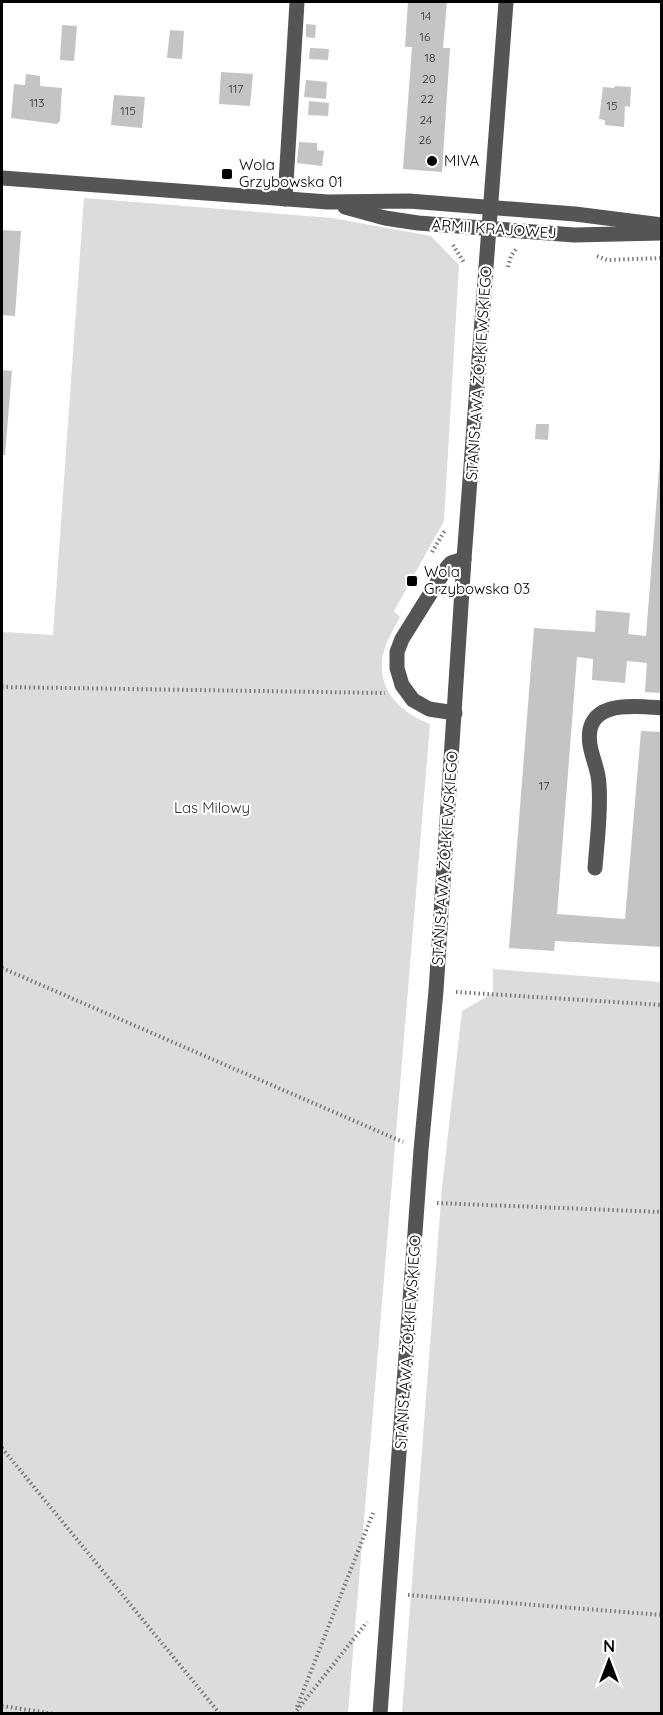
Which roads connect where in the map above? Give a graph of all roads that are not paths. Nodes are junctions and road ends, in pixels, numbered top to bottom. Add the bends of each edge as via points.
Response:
1 (297, 2) edge
2 (506, 2) edge
3 (2, 178) edge
4 (285, 198) junction
5 (328, 202) junction
6 (491, 207) junction
7 (662, 225) edge
8 (489, 228) junction
9 (662, 233) edge
10 (464, 559) junction
11 (662, 708) edge
12 (455, 713) junction
13 (595, 868) dead end
14 (380, 1713) edge

1 - 4 street
2 - 6 street, STANISŁAWA ŻÓŁKIEWSKIEGO
3 - 4 street, ARMII KRAJOWEJ
4 - 5 street, ARMII KRAJOWEJ
5 - 6 street, ARMII KRAJOWEJ via 409,201
5 - 8 street, ARMII KRAJOWEJ via 396,220
6 - 7 street, ARMII KRAJOWEJ
6 - 8 street, STANISŁAWA ŻÓŁKIEWSKIEGO
8 - 9 street, ARMII KRAJOWEJ via 574,235
8 - 10 street, STANISŁAWA ŻÓŁKIEWSKIEGO
10 - 12 street, STANISŁAWA ŻÓŁKIEWSKIEGO
10 - 12 street via 448,566 399,645 397,668 398,677 414,700 429,709
11 - 13 street via 618,706 599,715 592,727 590,741 600,786
12 - 14 street, STANISŁAWA ŻÓŁKIEWSKIEGO

